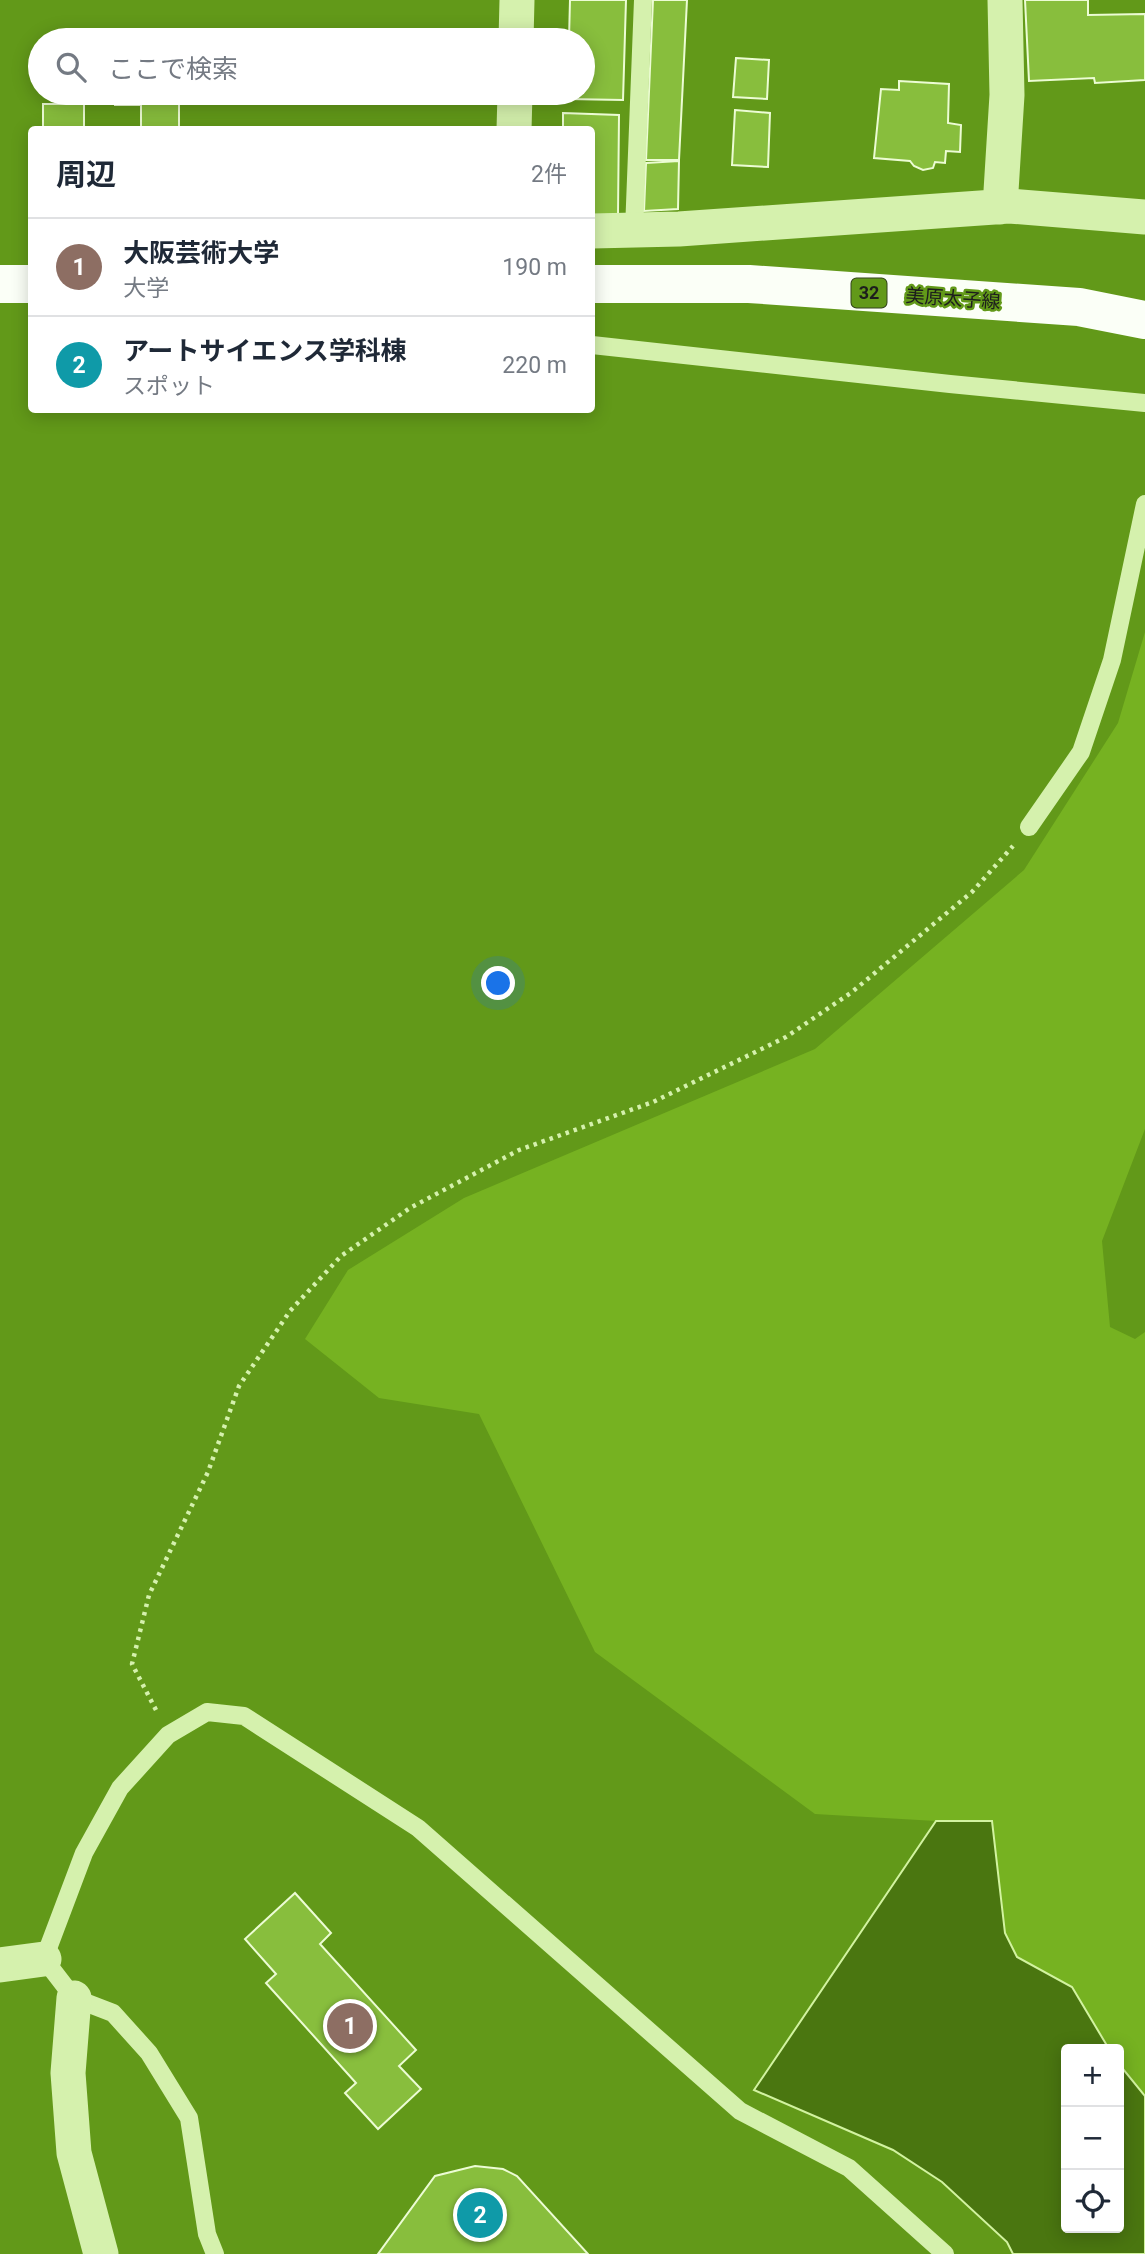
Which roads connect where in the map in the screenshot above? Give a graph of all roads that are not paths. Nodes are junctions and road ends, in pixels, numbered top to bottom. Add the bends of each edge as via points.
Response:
1 (517, 0) edge
2 (643, 0) edge
3 (1006, 0) edge
4 (516, 28) edge
5 (515, 105) edge
6 (514, 126) edge
7 (1000, 207) junction
8 (1145, 217) edge
9 (634, 230) junction
10 (595, 231) edge
11 (0, 284) edge
12 (28, 284) edge
13 (595, 284) edge
14 (1145, 320) edge
15 (595, 345) edge
16 (1145, 403) edge
17 (1145, 504) edge
18 (1029, 827) road end
19 (44, 1959) junction
20 (0, 1965) edge
21 (75, 1998) junction
22 (101, 2254) edge
23 (215, 2254) edge
24 (945, 2254) edge

1 - 4 street
2 - 9 lane
3 - 7 street via 1007,95
5 - 6 street
7 - 8 street
7 - 9 street
9 - 10 street
11 - 12 main road
13 - 14 main road, 美原太子線 / 32 via 763,285 1079,307
15 - 16 lane
17 - 18 lane via 1112,660 1081,752
19 - 20 street
19 - 21 lane
19 - 24 lane via 84,1853 120,1788 168,1735 207,1712 244,1716 418,1828 740,2110 849,2168
21 - 22 street via 68,2073 75,2153
21 - 23 lane via 113,2013 149,2053 189,2118 207,2234

